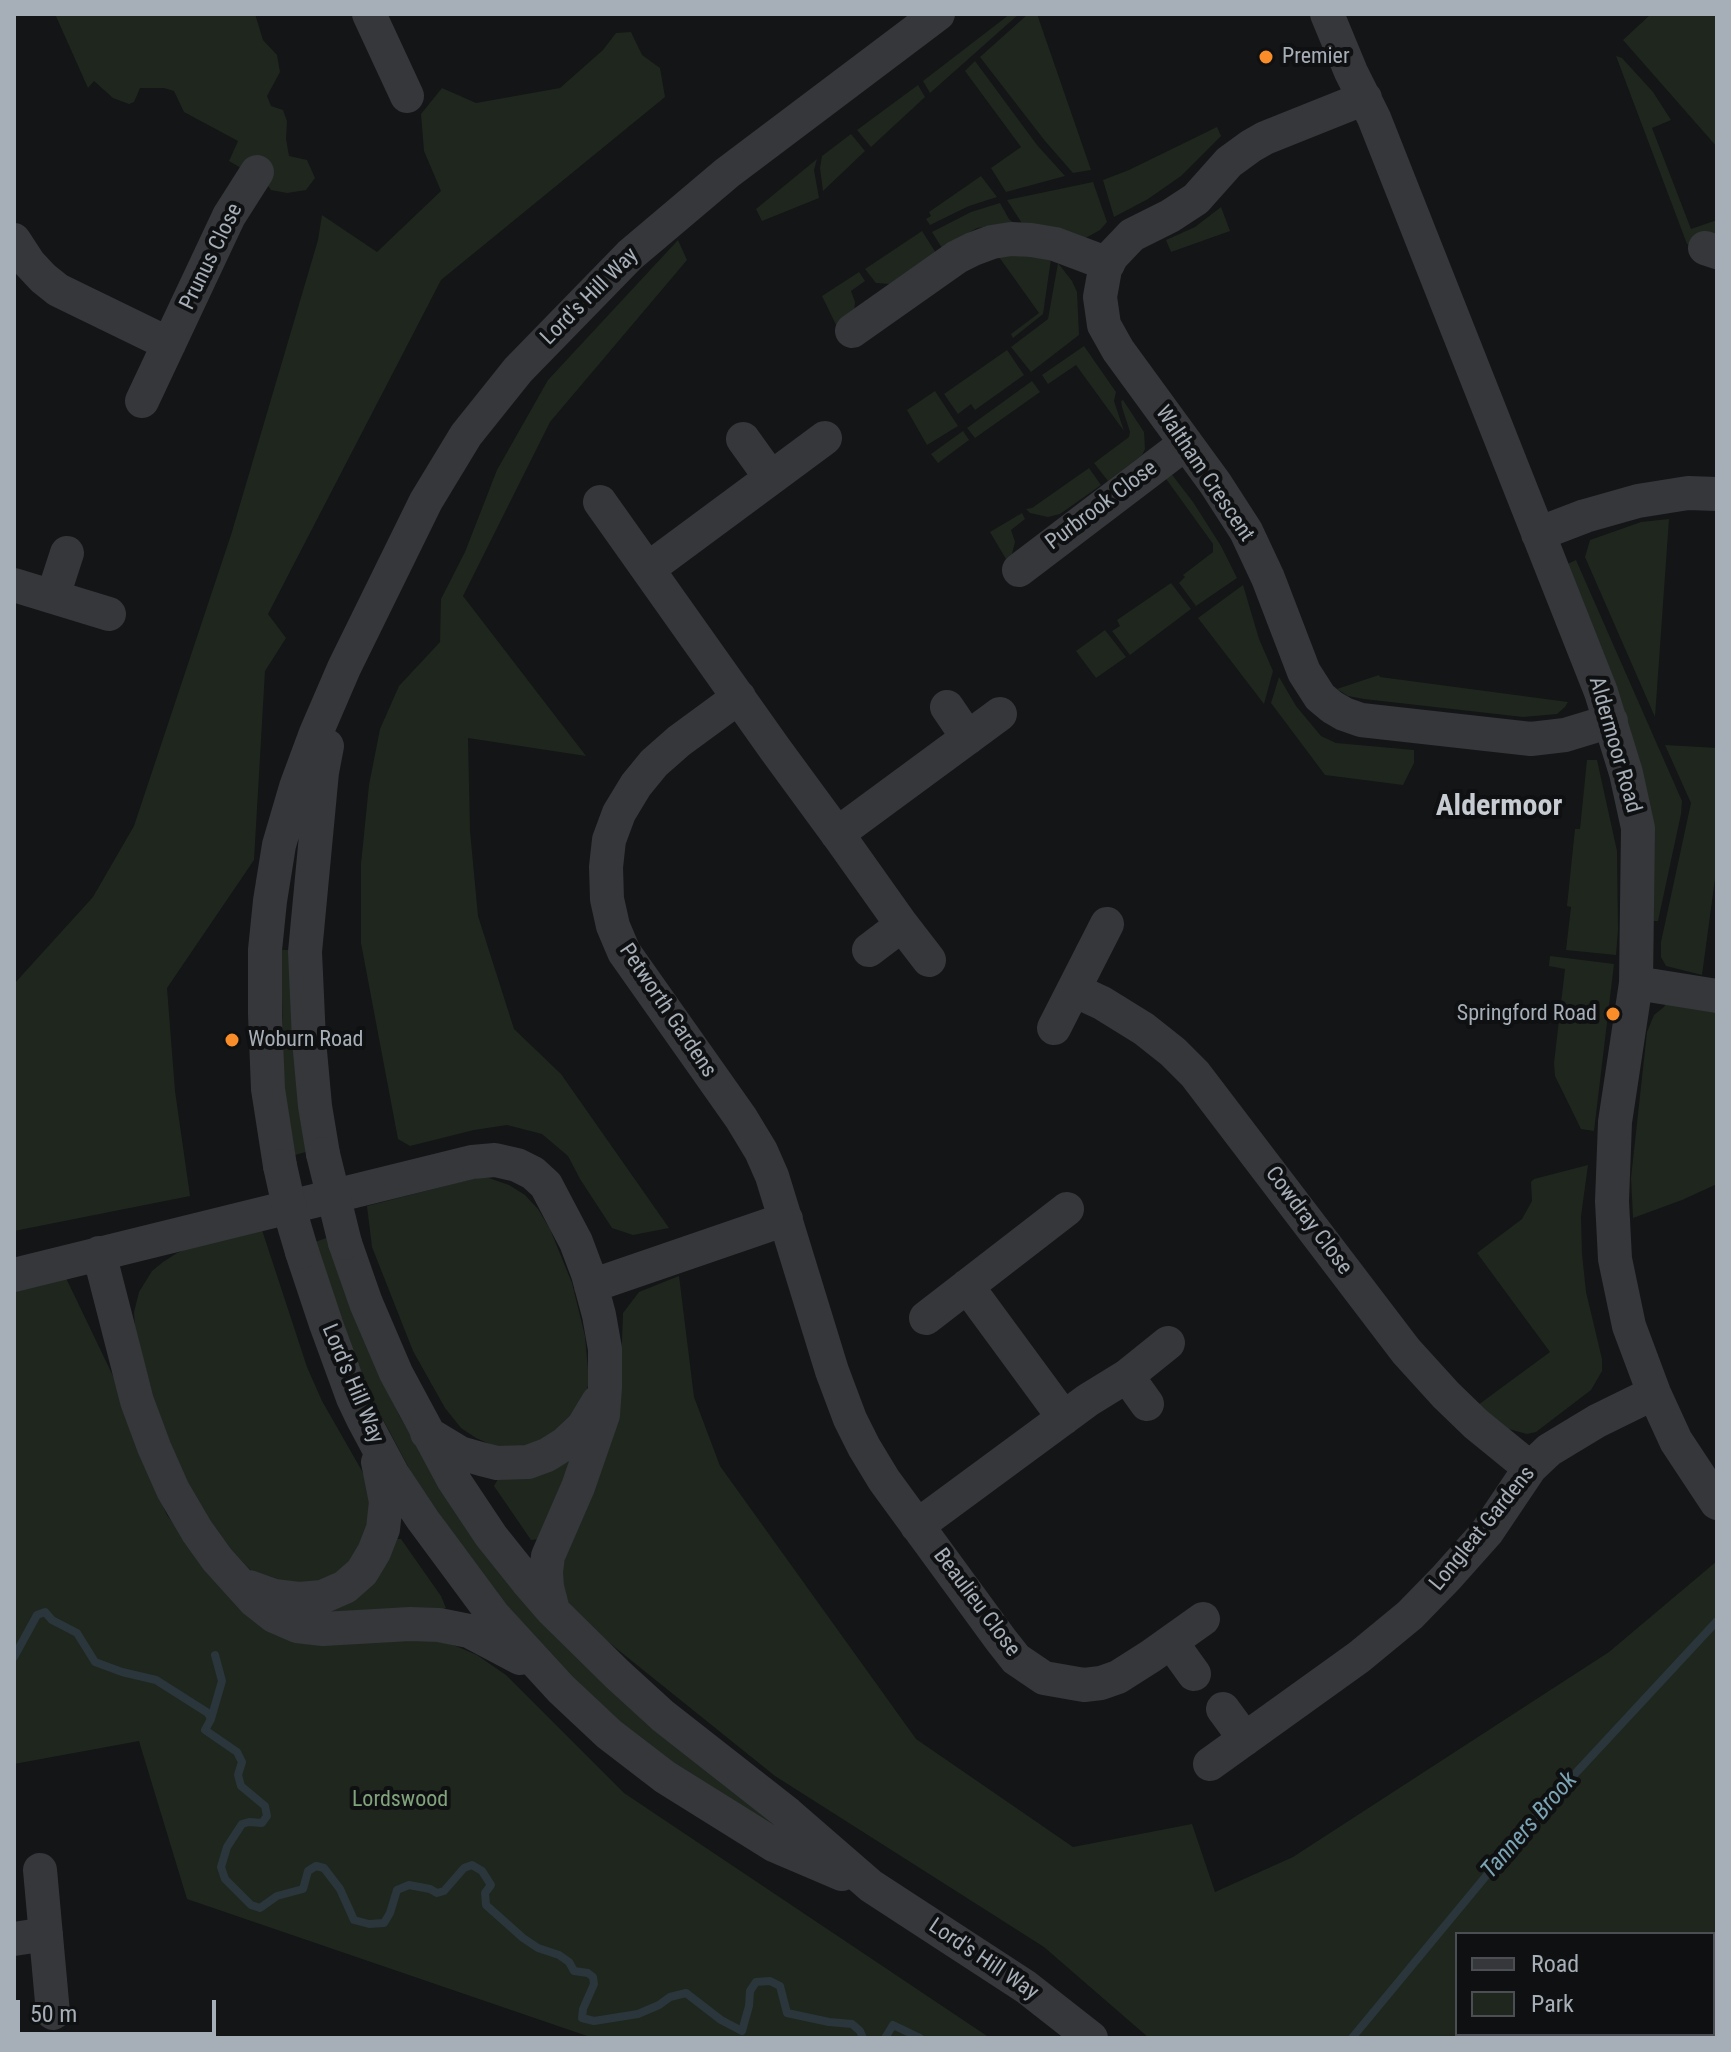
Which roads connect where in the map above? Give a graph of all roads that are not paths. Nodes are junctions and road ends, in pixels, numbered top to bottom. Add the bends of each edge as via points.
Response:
1 (369, 14) edge
2 (938, 14) edge
3 (1327, 14) edge
4 (407, 96) dead end
5 (1365, 98) junction
6 (257, 172) dead end
7 (14, 240) edge
8 (1108, 264) junction
9 (852, 331) dead end
10 (169, 344) junction
11 (142, 401) dead end
12 (825, 438) dead end
13 (743, 439) dead end
14 (1186, 443) junction
15 (771, 478) junction
16 (1717, 494) edge
17 (600, 502) dead end
18 (1538, 534) junction
19 (67, 553) dead end
20 (648, 569) junction
21 (1019, 570) dead end
22 (14, 585) edge
23 (53, 596) junction
24 (109, 614) dead end
25 (344, 668) junction
26 (739, 697) junction
27 (947, 707) dead end
28 (1000, 714) dead end
29 (1611, 721) junction
30 (968, 738) junction
31 (837, 834) junction
32 (1107, 924) dead end
33 (902, 925) junction
34 (869, 950) dead end
35 (929, 960) dead end
36 (1636, 983) junction
37 (1074, 990) junction
38 (1717, 996) edge
39 (1054, 1028) dead end
40 (1067, 1209) dead end
41 (786, 1219) junction
42 (99, 1253) junction
43 (14, 1275) edge
44 (591, 1286) junction
45 (967, 1286) junction
46 (926, 1318) dead end
47 (1168, 1343) dead end
48 (1127, 1376) junction
49 (605, 1387) junction
50 (1654, 1393) junction
51 (1147, 1404) dead end
52 (1064, 1418) junction
53 (363, 1419) junction
54 (426, 1432) junction
55 (1530, 1468) junction
56 (1717, 1503) edge
57 (917, 1526) junction
58 (237, 1583) junction
59 (553, 1611) junction
60 (1203, 1619) dead end
61 (1171, 1642) junction
62 (1194, 1674) dead end
63 (561, 1689) junction
64 (1223, 1709) dead end
65 (1245, 1739) junction
66 (1210, 1764) dead end
67 (40, 1870) dead end
68 (871, 1886) junction
69 (30, 1936) edge
70 (53, 2013) dead end
71 (1091, 2038) edge

1 - 4 street
2 - 25 street, Lord's Hill Way via 727,173 630,255 518,370 466,435 426,501
3 - 5 street, Aldermoor Road
5 - 8 street via 1239,153 1196,199 1132,235
5 - 18 street, Aldermoor Road
6 - 10 street, Prunus Close via 229,216
7 - 10 street via 58,290
8 - 9 street via 1055,244 992,242 957,257
8 - 14 street, Waltham Crescent via 1100,297 1104,325
10 - 11 street, Prunus Close
12 - 15 street
13 - 15 street
14 - 21 street, Purbrook Close
14 - 29 street, Waltham Crescent via 1246,531 1304,672 1332,707 1361,720 1531,739
15 - 20 street
16 - 18 street via 1638,501
17 - 20 street
18 - 29 street, Aldermoor Road
19 - 23 street
20 - 26 street
22 - 23 street
23 - 24 street
25 - 53 street, Lord's Hill Way, bridge via 296,787 279,845 265,950 265,1014 268,1089 291,1215
25 - 54 street, Lord's Hill Way, bridge via 322,772 305,952 315,1106 345,1243 366,1303
26 - 31 street
26 - 41 street, Petworth Gardens via 679,741 636,785 609,840 607,899 624,952 761,1151
27 - 30 street
28 - 30 street
29 - 36 street, Aldermoor Road via 1638,828
30 - 31 street
31 - 33 street
32 - 37 street
33 - 34 street
33 - 35 street
36 - 38 street
36 - 50 street, Aldermoor Road via 1615,1122 1612,1201 1615,1259 1629,1326
37 - 39 street
37 - 55 street, Cowdray Close via 1144,1029 1195,1074 1406,1351 1476,1424
40 - 45 street
41 - 44 street
41 - 57 street, Beaulieu Close via 850,1419
42 - 43 street
42 - 44 street via 495,1160 517,1165 546,1185 576,1242
42 - 58 street via 154,1447 197,1531
44 - 49 street via 605,1349
45 - 46 street
45 - 52 street
47 - 48 street, Beaulieu Close
48 - 51 street
48 - 52 street, Beaulieu Close
49 - 54 street via 589,1418 566,1443 528,1462 497,1463 460,1453
49 - 59 street via 603,1415 590,1454 548,1556
50 - 55 street, Longleat Gardens via 1569,1436
50 - 56 street, Aldermoor Road via 1676,1441
52 - 57 street, Beaulieu Close
53 - 58 street via 386,1502 383,1529 362,1572 322,1597 274,1596
53 - 63 street, Lord's Hill Way via 393,1475 465,1580
54 - 59 street, Lord's Hill Way via 491,1536
55 - 65 street, Longleat Gardens via 1491,1526 1427,1599 1359,1657
57 - 61 street, Beaulieu Close via 1013,1656 1044,1678 1101,1683 1130,1671
58 - 63 street via 274,1616 297,1626 410,1624 469,1631 515,1654
59 - 68 street, Lord's Hill Way via 663,1716
60 - 61 street, Beaulieu Close
61 - 62 street
63 - 68 street, Lord's Hill Way via 620,1743 724,1815 774,1845
64 - 65 street
65 - 66 street, Longleat Gardens
67 - 69 street
68 - 71 street, Lord's Hill Way via 1026,1987
69 - 70 street

